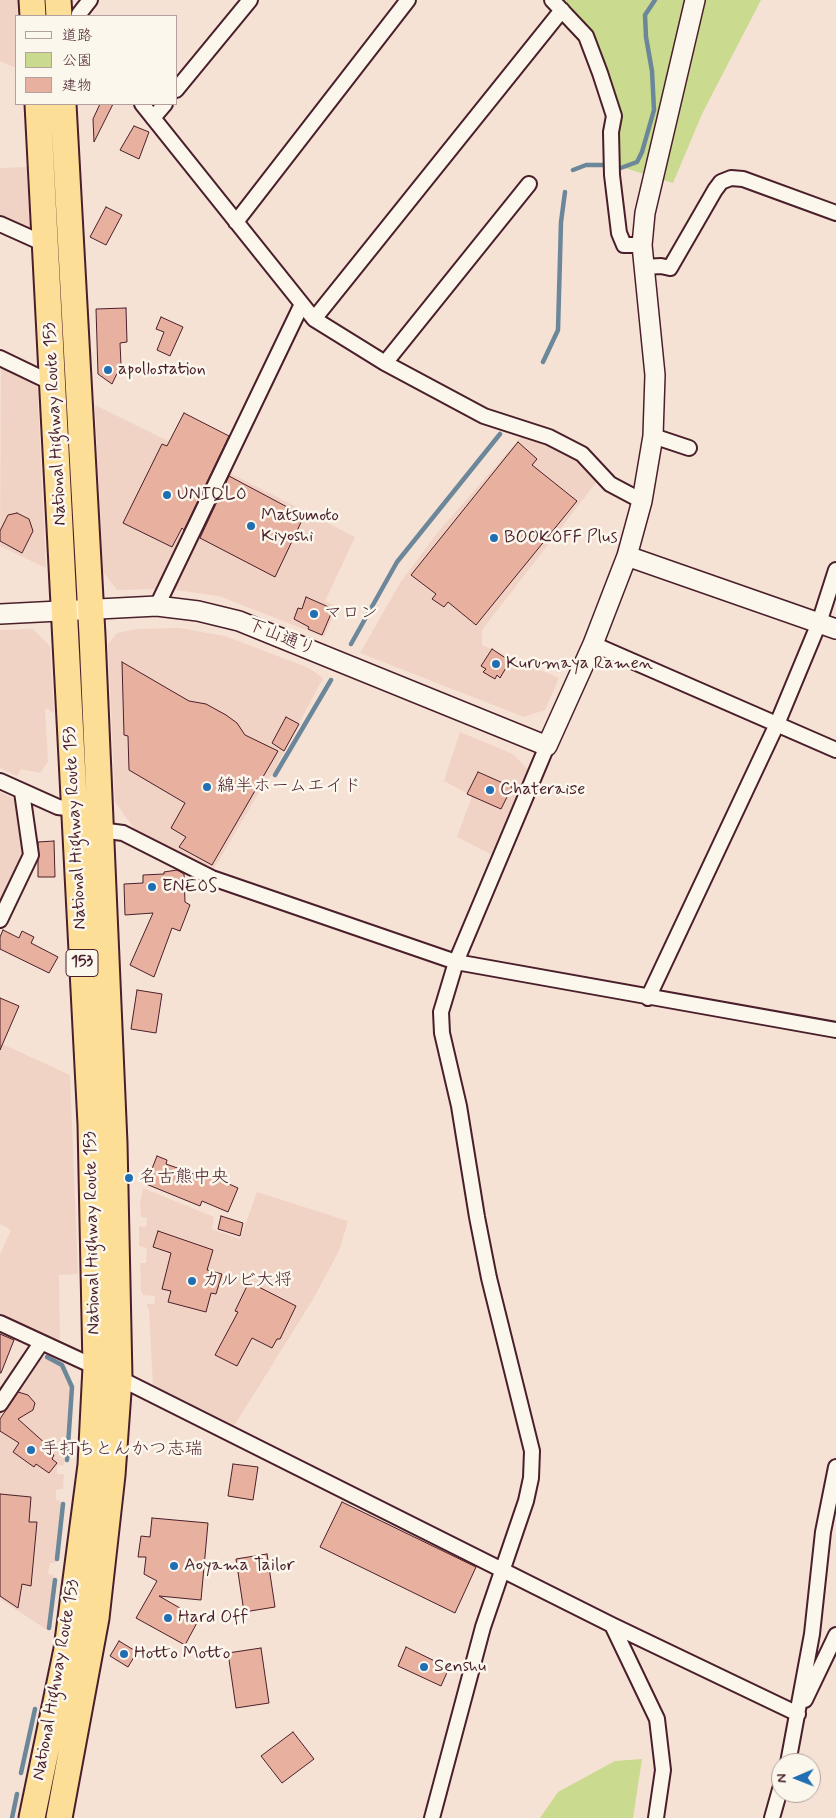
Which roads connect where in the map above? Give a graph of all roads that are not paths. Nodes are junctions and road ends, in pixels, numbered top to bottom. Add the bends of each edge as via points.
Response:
1 (32, 0) edge
2 (58, 0) edge
3 (78, 0) edge
4 (90, 0) edge
5 (250, 0) edge
6 (408, 0) edge
7 (694, 0) edge
8 (557, 5) edge
9 (33, 15) edge
10 (71, 15) edge
11 (72, 15) edge
12 (73, 15) edge
13 (178, 88) edge
14 (38, 105) edge
15 (63, 105) edge
16 (143, 105) edge
17 (164, 105) edge
18 (154, 118) junction
19 (529, 184) dead end
20 (836, 213) edge
21 (236, 222) junction
22 (0, 224) edge
23 (46, 245) junction
24 (642, 245) junction
25 (644, 267) junction
26 (302, 304) junction
27 (314, 319) junction
28 (0, 358) edge
29 (385, 363) junction
30 (54, 384) junction
31 (653, 436) junction
32 (689, 448) dead end
33 (642, 501) junction
34 (627, 556) junction
35 (836, 570) edge
36 (157, 606) junction
37 (91, 610) junction
38 (66, 612) junction
39 (0, 614) edge
40 (828, 626) edge
41 (593, 644) junction
42 (777, 724) junction
43 (547, 746) junction
44 (836, 750) edge
45 (0, 781) edge
46 (22, 792) junction
47 (74, 809) junction
48 (100, 830) junction
49 (0, 920) edge
50 (456, 962) junction
51 (648, 998) junction
52 (836, 1030) edge
53 (0, 1323) edge
54 (41, 1343) junction
55 (96, 1367) junction
56 (119, 1378) junction
57 (0, 1404) edge
58 (836, 1467) edge
59 (503, 1569) junction
60 (612, 1625) junction
61 (836, 1635) edge
62 (798, 1714) junction
63 (790, 1753) edge
64 (776, 1803) edge
65 (32, 1818) edge
66 (59, 1818) edge
67 (432, 1818) edge
68 (656, 1818) edge
69 (772, 1818) edge

1 - 9 highway
2 - 10 highway
3 - 11 street
4 - 12 street
5 - 13 street
6 - 21 street
7 - 24 street via 645,213
8 - 24 street via 586,36 611,105 614,116 612,175 620,233 624,245
8 - 27 street
14 - 23 highway, National Highway Route 153 / 153
15 - 37 highway, National Highway Route 153 / 153
16 - 18 street
17 - 18 street
18 - 21 street
19 - 29 street
20 - 25 street via 743,179 731,178 715,190 670,268
21 - 26 street
22 - 23 street
23 - 30 highway, National Highway Route 153 / 153
24 - 25 street
25 - 31 street via 655,375
26 - 27 street
26 - 36 street
27 - 29 street
28 - 30 street
29 - 33 street via 484,416 549,437 582,454 610,484
30 - 38 highway, National Highway Route 153 / 153
31 - 32 street
31 - 33 street
33 - 34 street
34 - 40 street
34 - 41 street
35 - 40 street
36 - 37 street, 下山通り
36 - 43 street, 下山通り via 239,621
37 - 38 street, 下山通り
37 - 48 highway, National Highway Route 153 / 153
38 - 39 street, 下山通り
38 - 47 highway, National Highway Route 153 / 153
40 - 42 street
41 - 42 street
41 - 43 street
42 - 44 street
42 - 51 street
43 - 50 street
45 - 46 street
46 - 47 street via 58,807
46 - 49 street via 31,855
47 - 55 highway, National Highway Route 153 / 153 via 91,1124
48 - 50 street via 124,833 212,878
48 - 56 highway, National Highway Route 153 / 153 via 114,1142
50 - 51 street
50 - 59 street via 441,1012 442,1033 460,1106 490,1278 532,1451 526,1501
51 - 52 street
53 - 54 street
54 - 55 street
54 - 57 street
55 - 56 street
55 - 65 highway, National Highway Route 153 / 153 via 91,1465 67,1649
56 - 59 street
56 - 66 highway, National Highway Route 153 / 153 via 96,1618
58 - 62 street via 823,1532 812,1634
59 - 60 street
59 - 67 street via 483,1626
60 - 62 street
60 - 68 street via 657,1719 663,1770
61 - 62 street
62 - 63 street
64 - 69 street

